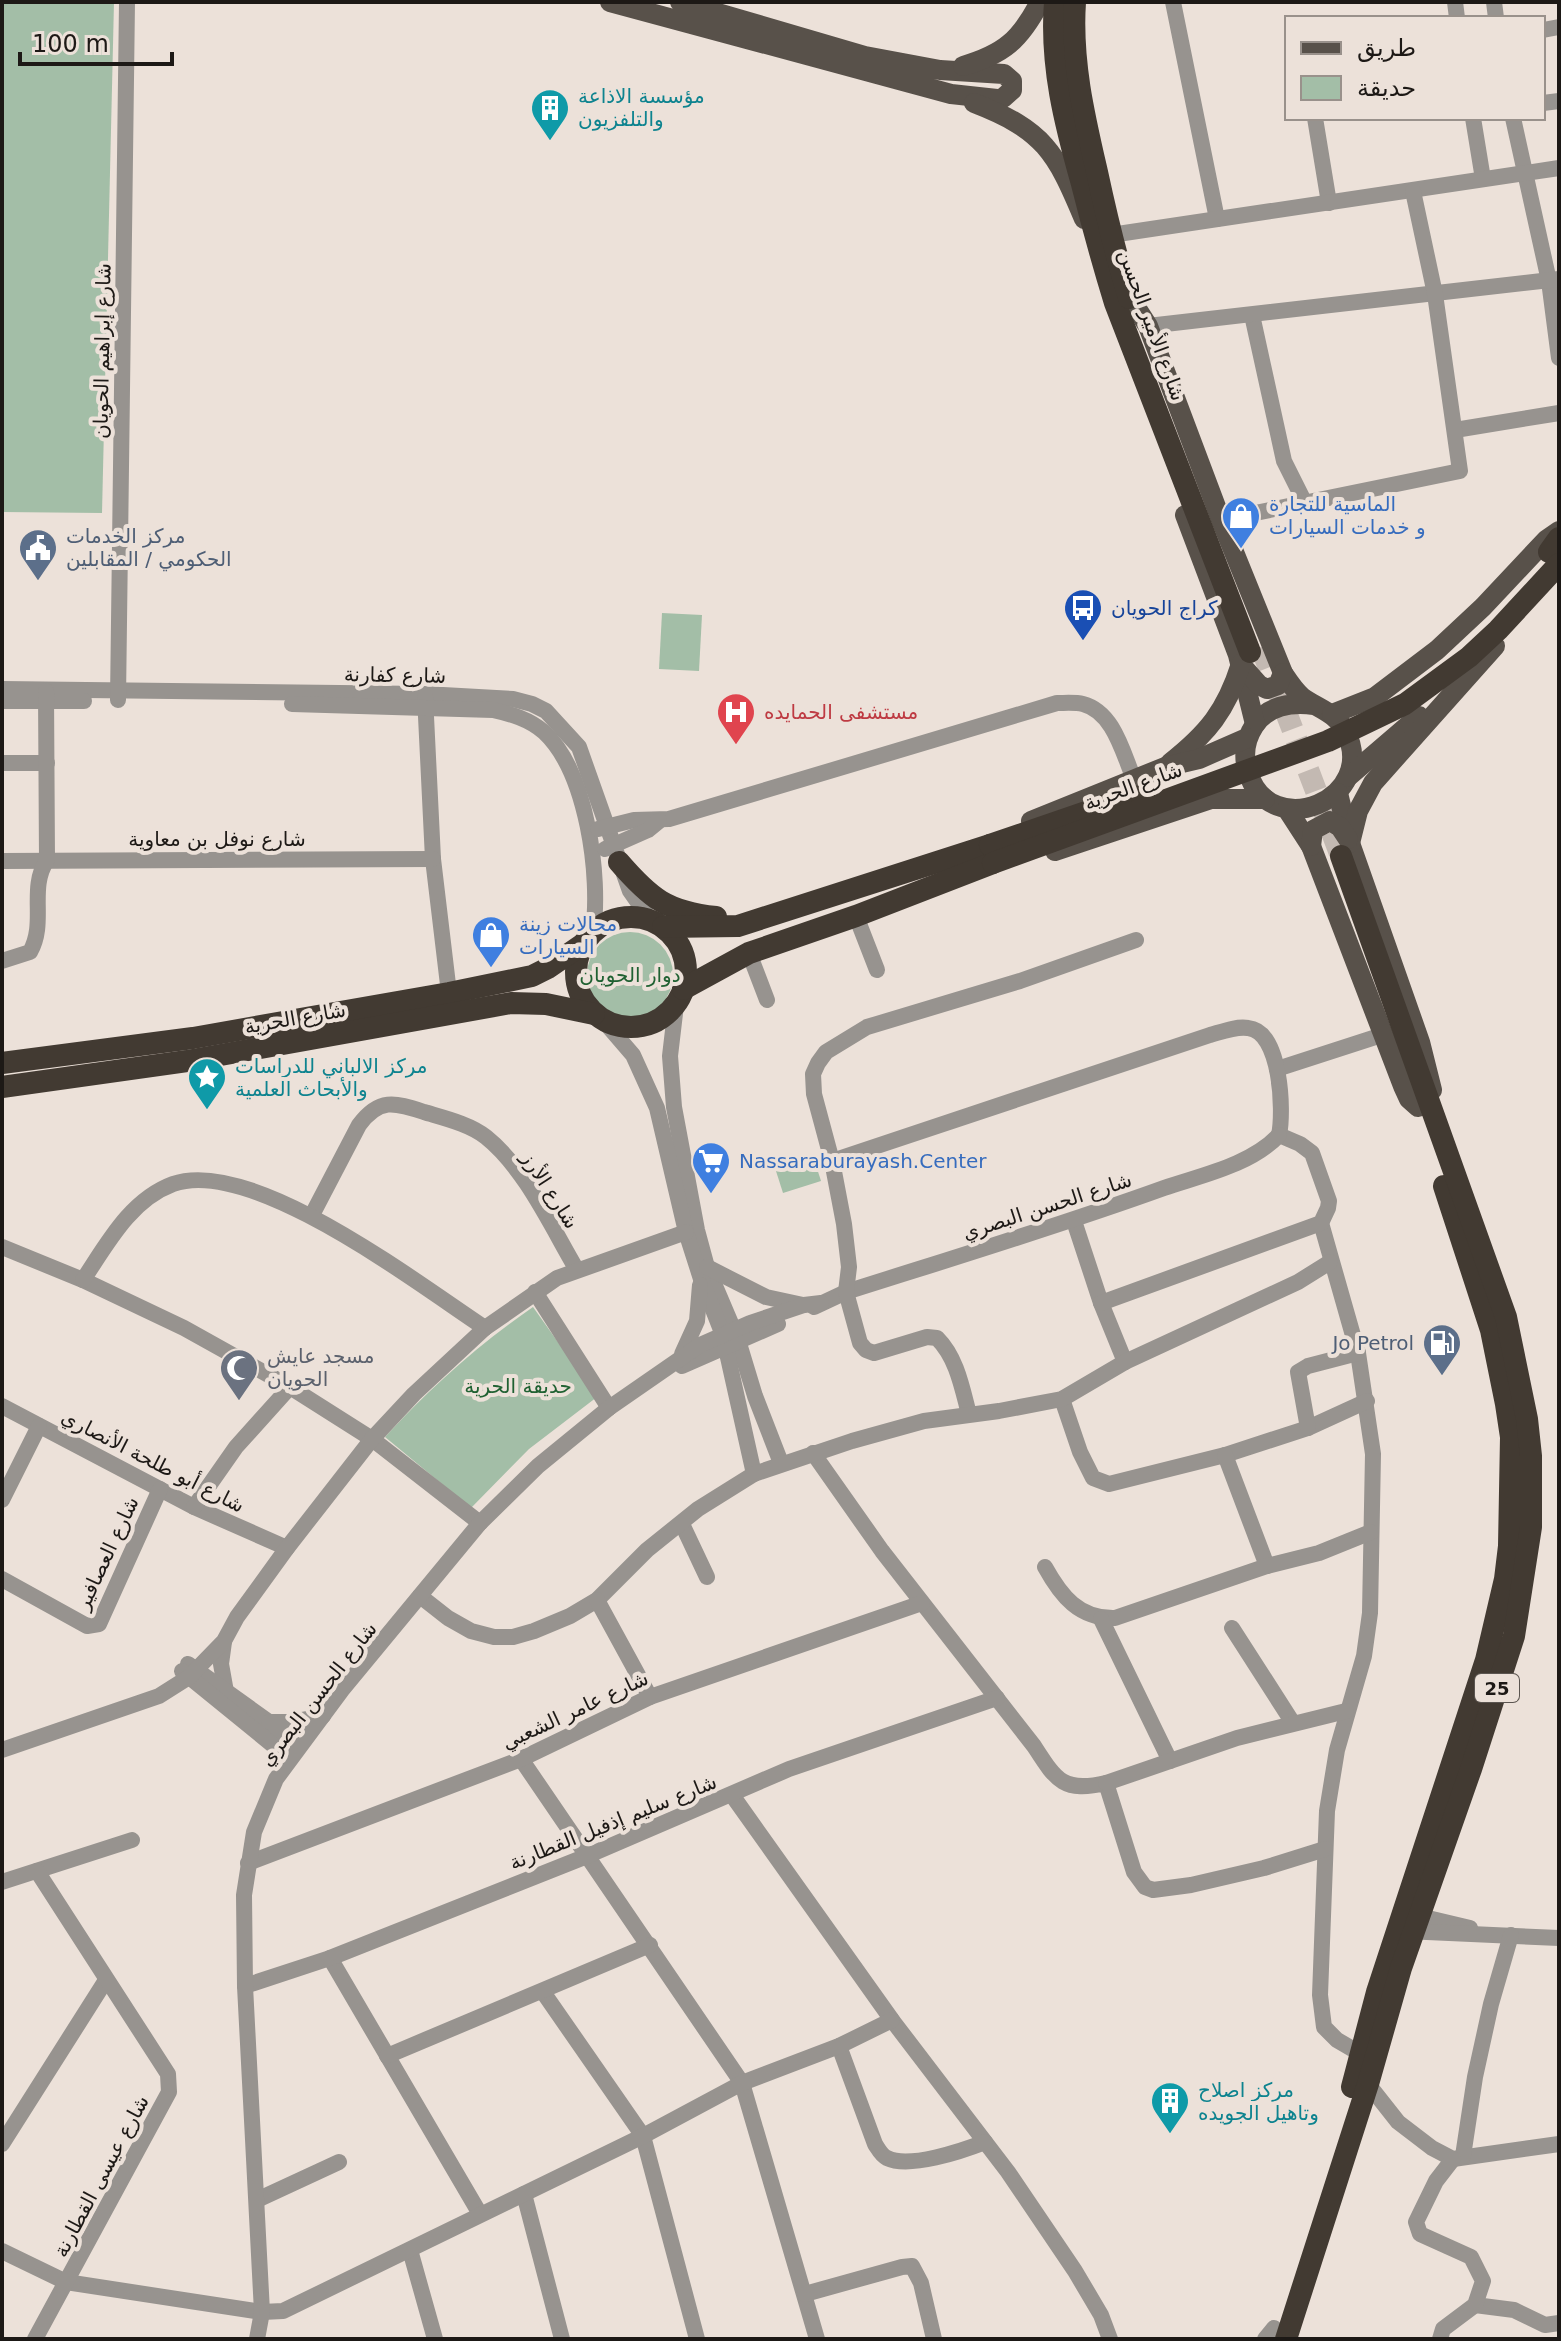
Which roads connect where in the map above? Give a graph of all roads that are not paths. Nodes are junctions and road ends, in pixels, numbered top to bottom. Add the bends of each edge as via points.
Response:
1 (127, 2) edge
2 (610, 2) edge
3 (680, 2) edge
4 (1040, 2) edge
5 (1055, 2) edge
6 (1075, 2) edge
7 (1173, 2) edge
8 (739, 11) edge
9 (940, 70) junction
10 (951, 94) junction
11 (1315, 120) edge
12 (1473, 120) edge
13 (1513, 120) edge
14 (1559, 168) edge
15 (1525, 173) junction
16 (1483, 179) junction
17 (1413, 191) junction
18 (1329, 203) junction
19 (1217, 219) junction
20 (1111, 235) junction
21 (1105, 270) junction
22 (1554, 280) edge
23 (1435, 294) junction
24 (1122, 299) junction
25 (1252, 315) junction
26 (1148, 326) junction
27 (1559, 358) edge
28 (1559, 413) edge
29 (1455, 430) junction
30 (1305, 503) junction
31 (1221, 520) junction
32 (1559, 531) edge
33 (1556, 551) edge
34 (1559, 577) edge
35 (1250, 654) junction
36 (1283, 673) junction
37 (1468, 674) junction
38 (2, 689) edge
39 (46, 695) junction
40 (118, 696) junction
41 (425, 700) junction
42 (2, 701) edge
43 (1368, 701) junction
44 (1323, 709) junction
45 (1408, 725) junction
46 (1251, 731) junction
47 (1199, 759) junction
48 (2, 763) edge
49 (47, 763) junction
50 (1165, 767) junction
51 (1134, 779) junction
52 (1343, 785) junction
53 (1211, 799) junction
54 (1265, 799) junction
55 (1287, 809) junction
56 (659, 821) junction
57 (607, 826) junction
58 (589, 831) junction
59 (1311, 846) junction
60 (1341, 853) junction
61 (592, 854) junction
62 (616, 854) junction
63 (433, 859) junction
64 (47, 860) junction
65 (2, 861) edge
66 (952, 869) junction
67 (777, 914) junction
68 (856, 916) junction
69 (657, 924) junction
70 (588, 938) junction
71 (1136, 940) dead end
72 (749, 953) junction
73 (2, 961) edge
74 (877, 970) dead end
75 (449, 993) junction
76 (679, 997) junction
77 (767, 1000) dead end
78 (598, 1016) junction
79 (1382, 1035) junction
80 (2, 1063) edge
81 (1277, 1069) junction
82 (2, 1087) edge
83 (1426, 1106) junction
84 (1279, 1135) junction
85 (832, 1161) junction
86 (312, 1215) junction
87 (1074, 1221) junction
88 (1321, 1223) junction
89 (686, 1232) junction
90 (2, 1247) edge
91 (1330, 1262) junction
92 (577, 1270) junction
93 (704, 1273) junction
94 (83, 1280) junction
95 (535, 1292) junction
96 (846, 1292) junction
97 (1101, 1303) junction
98 (812, 1304) junction
99 (485, 1328) junction
100 (730, 1338) junction
101 (1358, 1353) junction
102 (681, 1357) junction
103 (1125, 1362) junction
104 (658, 1374) junction
105 (290, 1387) junction
106 (1062, 1399) junction
107 (1367, 1401) junction
108 (2, 1406) edge
109 (609, 1408) junction
110 (969, 1414) junction
111 (39, 1426) junction
112 (1308, 1428) junction
113 (372, 1439) junction
114 (813, 1453) junction
115 (1225, 1455) junction
116 (781, 1463) junction
117 (754, 1474) junction
118 (160, 1489) junction
119 (2, 1500) edge
120 (194, 1507) junction
121 (480, 1523) junction
122 (682, 1524) junction
123 (1371, 1532) junction
124 (287, 1548) junction
125 (1267, 1566) junction
126 (1045, 1567) dead end
127 (707, 1577) dead end
128 (2, 1579) edge
129 (420, 1596) junction
130 (597, 1600) junction
131 (922, 1603) junction
132 (237, 1617) junction
133 (1101, 1619) junction
134 (1232, 1628) dead end
135 (224, 1641) junction
136 (189, 1670) junction
137 (218, 1694) junction
138 (159, 1696) junction
139 (650, 1697) junction
140 (997, 1698) junction
141 (130, 1707) junction
142 (1346, 1711) junction
143 (323, 1716) junction
144 (1293, 1723) junction
145 (267, 1730) junction
146 (2, 1750) edge
147 (294, 1753) junction
148 (521, 1759) junction
149 (1170, 1761) junction
150 (276, 1779) junction
151 (1106, 1783) junction
152 (732, 1795) junction
153 (132, 1840) dead end
154 (1325, 1849) junction
155 (587, 1856) junction
156 (248, 1863) junction
157 (37, 1871) junction
158 (2, 1882) edge
159 (1408, 1922) junction
160 (1511, 1935) junction
161 (1559, 1938) edge
162 (650, 1945) junction
163 (330, 1958) junction
164 (106, 1980) junction
165 (245, 1986) junction
166 (543, 1992) junction
167 (892, 2020) junction
168 (839, 2046) junction
169 (1361, 2054) junction
170 (387, 2056) junction
171 (742, 2083) junction
172 (1368, 2084) junction
173 (643, 2136) junction
174 (985, 2142) junction
175 (2, 2144) edge
176 (1559, 2144) edge
177 (1458, 2158) junction
178 (339, 2162) dead end
179 (524, 2194) junction
180 (257, 2200) junction
181 (480, 2214) junction
182 (410, 2250) junction
183 (2, 2251) edge
184 (66, 2282) junction
185 (805, 2294) junction
186 (1475, 2305) junction
187 (262, 2312) junction
188 (1559, 2323) edge
189 (1274, 2336) edge
190 (35, 2339) edge
191 (257, 2339) edge
192 (435, 2339) edge
193 (562, 2339) edge
194 (697, 2339) edge
195 (817, 2339) edge
196 (934, 2339) edge
197 (1110, 2339) edge
198 (1440, 2339) edge

1 - 40 street, شارع إبراهيم الحويان
2 - 10 main road
3 - 8 main road
4 - 9 main road via 1002,51
5 - 21 highway, شارع الأمير الحسن via 1061,109
6 - 20 highway, شارع الأمير الحسن via 1080,99
7 - 19 street
8 - 9 main road via 865,56
9 - 10 main road via 997,72 1012,81 1012,90 1003,98
10 - 21 main road via 1000,113 1048,148
11 - 18 street
12 - 16 street
13 - 15 street
14 - 15 street
15 - 16 street
15 - 22 street
16 - 17 street
17 - 18 street
17 - 23 street
18 - 19 street
19 - 20 street
20 - 24 highway, شارع الأمير الحسن
21 - 24 highway, شارع الأمير الحسن
22 - 23 street
22 - 27 street
23 - 25 street
23 - 29 street
24 - 26 main road
24 - 35 highway, شارع الأمير الحسن
25 - 26 street
25 - 30 street via 1284,461
26 - 31 main road
28 - 29 street
29 - 30 street via 1458,473
30 - 31 street
31 - 36 main road
32 - 43 main road via 1437,650
33 - 66 highway, شارع الحرية, bridge via 1464,645 1403,692 1355,718
34 - 37 main road
35 - 36 main road via 1259,685 1278,685
35 - 46 main road
35 - 50 main road via 1209,728
36 - 44 main road via 1300,695
37 - 45 main road
37 - 60 main road via 1373,783
38 - 39 street, شارع كفارنة
39 - 40 street, شارع كفارنة
39 - 42 street, شارع كفارنة
39 - 49 street
40 - 41 street, شارع كفارنة
41 - 57 street, شارع كفارنة via 513,699 546,711 579,747
41 - 58 street, شارع كفارنة via 513,715 544,733 568,769
41 - 63 street
43 - 44 main road
43 - 45 main road via 1361,715 1368,729
44 - 46 main road via 1298,702 1281,705
44 - 52 main road via 1344,727 1351,743 1352,760
45 - 52 main road
46 - 47 main road
46 - 54 main road via 1244,761 1251,782
47 - 50 main road
47 - 53 main road via 1222,763 1230,776 1227,789
48 - 49 street
49 - 64 street
50 - 51 main road
51 - 56 street via 1110,724 1098,711 1057,703
51 - 66 main road via 995,835
52 - 55 main road via 1323,804
52 - 60 main road
53 - 54 main road
53 - 66 main road via 993,872
54 - 55 main road
55 - 59 main road, 25
56 - 57 street
56 - 62 street
57 - 58 street
57 - 62 street, شارع كفارنة
58 - 61 street, شارع كفارنة
59 - 60 main road via 1313,830 1330,821 1340,827
59 - 79 main road, 25
60 - 83 highway
61 - 62 street
61 - 70 street, شارع كفارنة via 597,905
62 - 67 highway via 655,900 679,910 715,917
62 - 69 street, شارع كفارنة via 630,891
63 - 64 street, شارع نوفل بن معاوية
63 - 75 street
64 - 65 street, شارع نوفل بن معاوية
64 - 73 street via 38,880 33,947 23,956
66 - 67 highway, شارع الحرية
66 - 68 highway, شارع الحرية
67 - 69 highway, شارع الحرية via 730,927
68 - 72 highway, شارع الحرية
68 - 74 street
69 - 70 highway via 620,918
69 - 76 highway via 681,949 685,962
70 - 75 highway, شارع الحرية via 532,976
70 - 78 highway via 575,973 584,1002
71 - 85 street via 867,1027 826,1052 813,1074 814,1094
72 - 76 highway, شارع الحرية
72 - 77 street
75 - 80 highway, شارع الحرية via 193,1038
76 - 78 highway via 660,1019 634,1027
76 - 93 street via 670,1056 674,1107
78 - 82 highway, شارع الحرية via 546,1004 511,1003 187,1061
78 - 89 street via 633,1055 650,1089
79 - 81 street
79 - 83 main road, 25 via 1406,1093
81 - 84 street via 1283,1120
81 - 85 street via 1258,1031 1236,1029
83 - 159 highway, 25 via 1501,1299 1527,1419 1532,1490 1527,1566 1514,1636
84 - 87 street, شارع الحسن البصري via 1251,1156
84 - 88 street via 1308,1148 1315,1158 1329,1201
85 - 96 street via 848,1254
86 - 92 street, شارع الأرز via 359,1125 380,1105 395,1104 485,1136 512,1164
86 - 94 street via 209,1179 171,1185 137,1206
86 - 99 street
87 - 96 street, شارع الحسن البصري
87 - 97 street
88 - 91 street
88 - 97 street
89 - 92 street
89 - 93 street
90 - 94 street
91 - 101 street
91 - 103 street
92 - 95 street
93 - 98 street via 766,1297
93 - 100 street
93 - 102 street via 697,1321
94 - 105 street
95 - 99 street
95 - 109 street
96 - 98 street, شارع الحسن البصري
96 - 110 street via 866,1350 874,1353 927,1337 942,1342 960,1377
97 - 103 street
98 - 100 street, شارع الحسن البصري via 793,1319
99 - 113 street
100 - 102 street, شارع الحسن البصري
100 - 104 street, شارع الحسن البصري via 679,1368
100 - 116 street
100 - 117 street
101 - 107 street
101 - 112 street via 1298,1372
102 - 104 street, شارع الحسن البصري
103 - 106 street
104 - 109 street, شارع الحسن البصري
105 - 113 street
105 - 120 street via 236,1447
106 - 110 street
106 - 115 street via 1080,1452 1101,1483
107 - 112 street
107 - 123 street via 1373,1454
108 - 111 street, شارع أبو طلحة الأنصاري
109 - 121 street, شارع الحسن البصري
110 - 114 street via 924,1421
111 - 118 street, شارع أبو طلحة الأنصاري
111 - 119 street
112 - 115 street
113 - 121 street
113 - 124 street
114 - 116 street
114 - 131 street
115 - 125 street
116 - 117 street
117 - 122 street
118 - 120 street, شارع أبو طلحة الأنصاري
118 - 128 street, شارع العصافير via 99,1624 87,1626
120 - 124 street, شارع أبو طلحة الأنصاري
121 - 129 street, شارع الحسن البصري
122 - 127 street
122 - 130 street
123 - 125 street
123 - 142 street via 1367,1638
124 - 132 street
125 - 133 street via 1128,1616
126 - 133 street via 1072,1605
129 - 130 street via 471,1631 494,1637 534,1631
129 - 143 street, شارع الحسن البصري
130 - 139 street
131 - 139 street, شارع عامر الشعبي
131 - 140 street
132 - 135 street
132 - 136 street
133 - 149 street
134 - 144 street
135 - 136 street
135 - 137 street
136 - 137 street
136 - 138 street
136 - 141 street
137 - 138 street
137 - 145 street
138 - 141 street
139 - 148 street, شارع عامر الشعبي
140 - 151 street via 1053,1776 1077,1788
140 - 152 street, شارع سليم إذفيل القطارنة via 789,1769
141 - 146 street
142 - 144 street
142 - 154 street
143 - 145 street
143 - 147 street, شارع الحسن البصري
144 - 149 street
145 - 147 street
145 - 150 street
147 - 150 street, شارع الحسن البصري
148 - 155 street
148 - 156 street, شارع عامر الشعبي
149 - 151 street
150 - 156 street, شارع الحسن البصري via 254,1832
151 - 154 street via 1134,1872 1153,1890 1249,1872
152 - 155 street, شارع سليم إذفيل القطارنة
152 - 167 street
153 - 157 street
154 - 169 street via 1322,2018 1329,2034
155 - 162 street
155 - 163 street, شارع سليم إذفيل القطارنة
156 - 165 street, شارع الحسن البصري
157 - 158 street
157 - 164 street, شارع عيسى القطارنة
159 - 160 street via 1440,1935
159 - 169 highway, 25
159 - 172 highway, 25
160 - 161 street
160 - 177 street
162 - 166 street
162 - 171 street
163 - 165 street, شارع سليم إذفيل القطارنة
163 - 170 street
164 - 175 street
164 - 184 street, شارع عيسى القطارنة via 168,2074 169,2092
165 - 180 street, شارع الحسن البصري
166 - 170 street
166 - 173 street
167 - 168 street
167 - 174 street
168 - 171 street
168 - 174 street via 882,2156 909,2161
169 - 189 highway, 25
170 - 181 street
171 - 173 street
171 - 185 street
172 - 177 street via 1398,2122 1432,2148
172 - 189 highway, 25
173 - 179 street
173 - 194 street
174 - 197 street via 1075,2271
176 - 177 street
177 - 186 street via 1436,2181 1416,2222 1420,2234 1471,2257 1483,2281
178 - 180 street
179 - 181 street
179 - 193 street
180 - 187 street, شارع الحسن البصري
181 - 182 street
182 - 187 street via 291,2309
182 - 192 street
183 - 184 street
184 - 187 street
184 - 190 street, شارع عيسى القطارنة
185 - 195 street
185 - 196 street via 912,2266
186 - 188 street via 1514,2310 1545,2325
186 - 198 street via 1443,2329
187 - 191 street, شارع الحسن البصري

